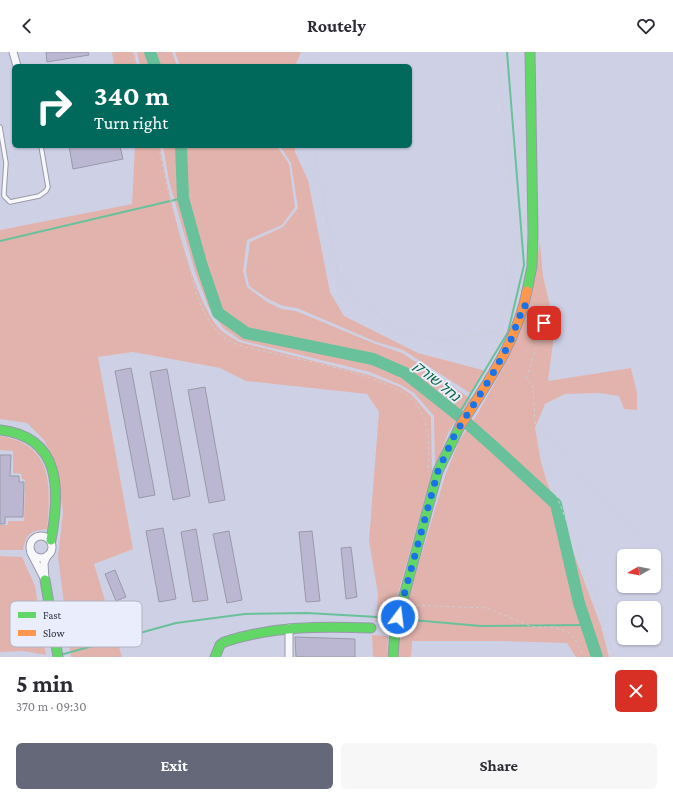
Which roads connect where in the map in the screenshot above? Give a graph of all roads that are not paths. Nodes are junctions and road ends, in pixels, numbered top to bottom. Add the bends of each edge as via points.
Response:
1 (13, 52) edge
2 (530, 52) edge
3 (16, 64) edge
4 (0, 127) edge
5 (41, 148) edge
6 (2, 192) edge
7 (0, 430) edge
8 (51, 540) junction
9 (31, 552) junction
10 (47, 556) junction
11 (45, 580) junction
12 (49, 601) edge
13 (289, 628) junction
14 (371, 628) road end
15 (56, 647) edge
16 (58, 657) edge
17 (215, 657) edge
18 (289, 657) edge
19 (393, 657) edge

1 - 3 street
2 - 19 main road via 533,234 532,266 524,305 510,342 455,434 433,486 395,629
4 - 6 lane via 6,163
5 - 6 lane via 48,187 46,191 39,196 10,202
7 - 8 main road via 23,435 32,440 47,457 57,500
8 - 9 street via 46,536 38,536 32,540
8 - 10 street via 53,548
9 - 10 street via 38,558
9 - 11 street
10 - 11 street via 44,563
11 - 12 main road
13 - 14 main road
13 - 17 main road via 224,642
13 - 18 street
15 - 16 main road

